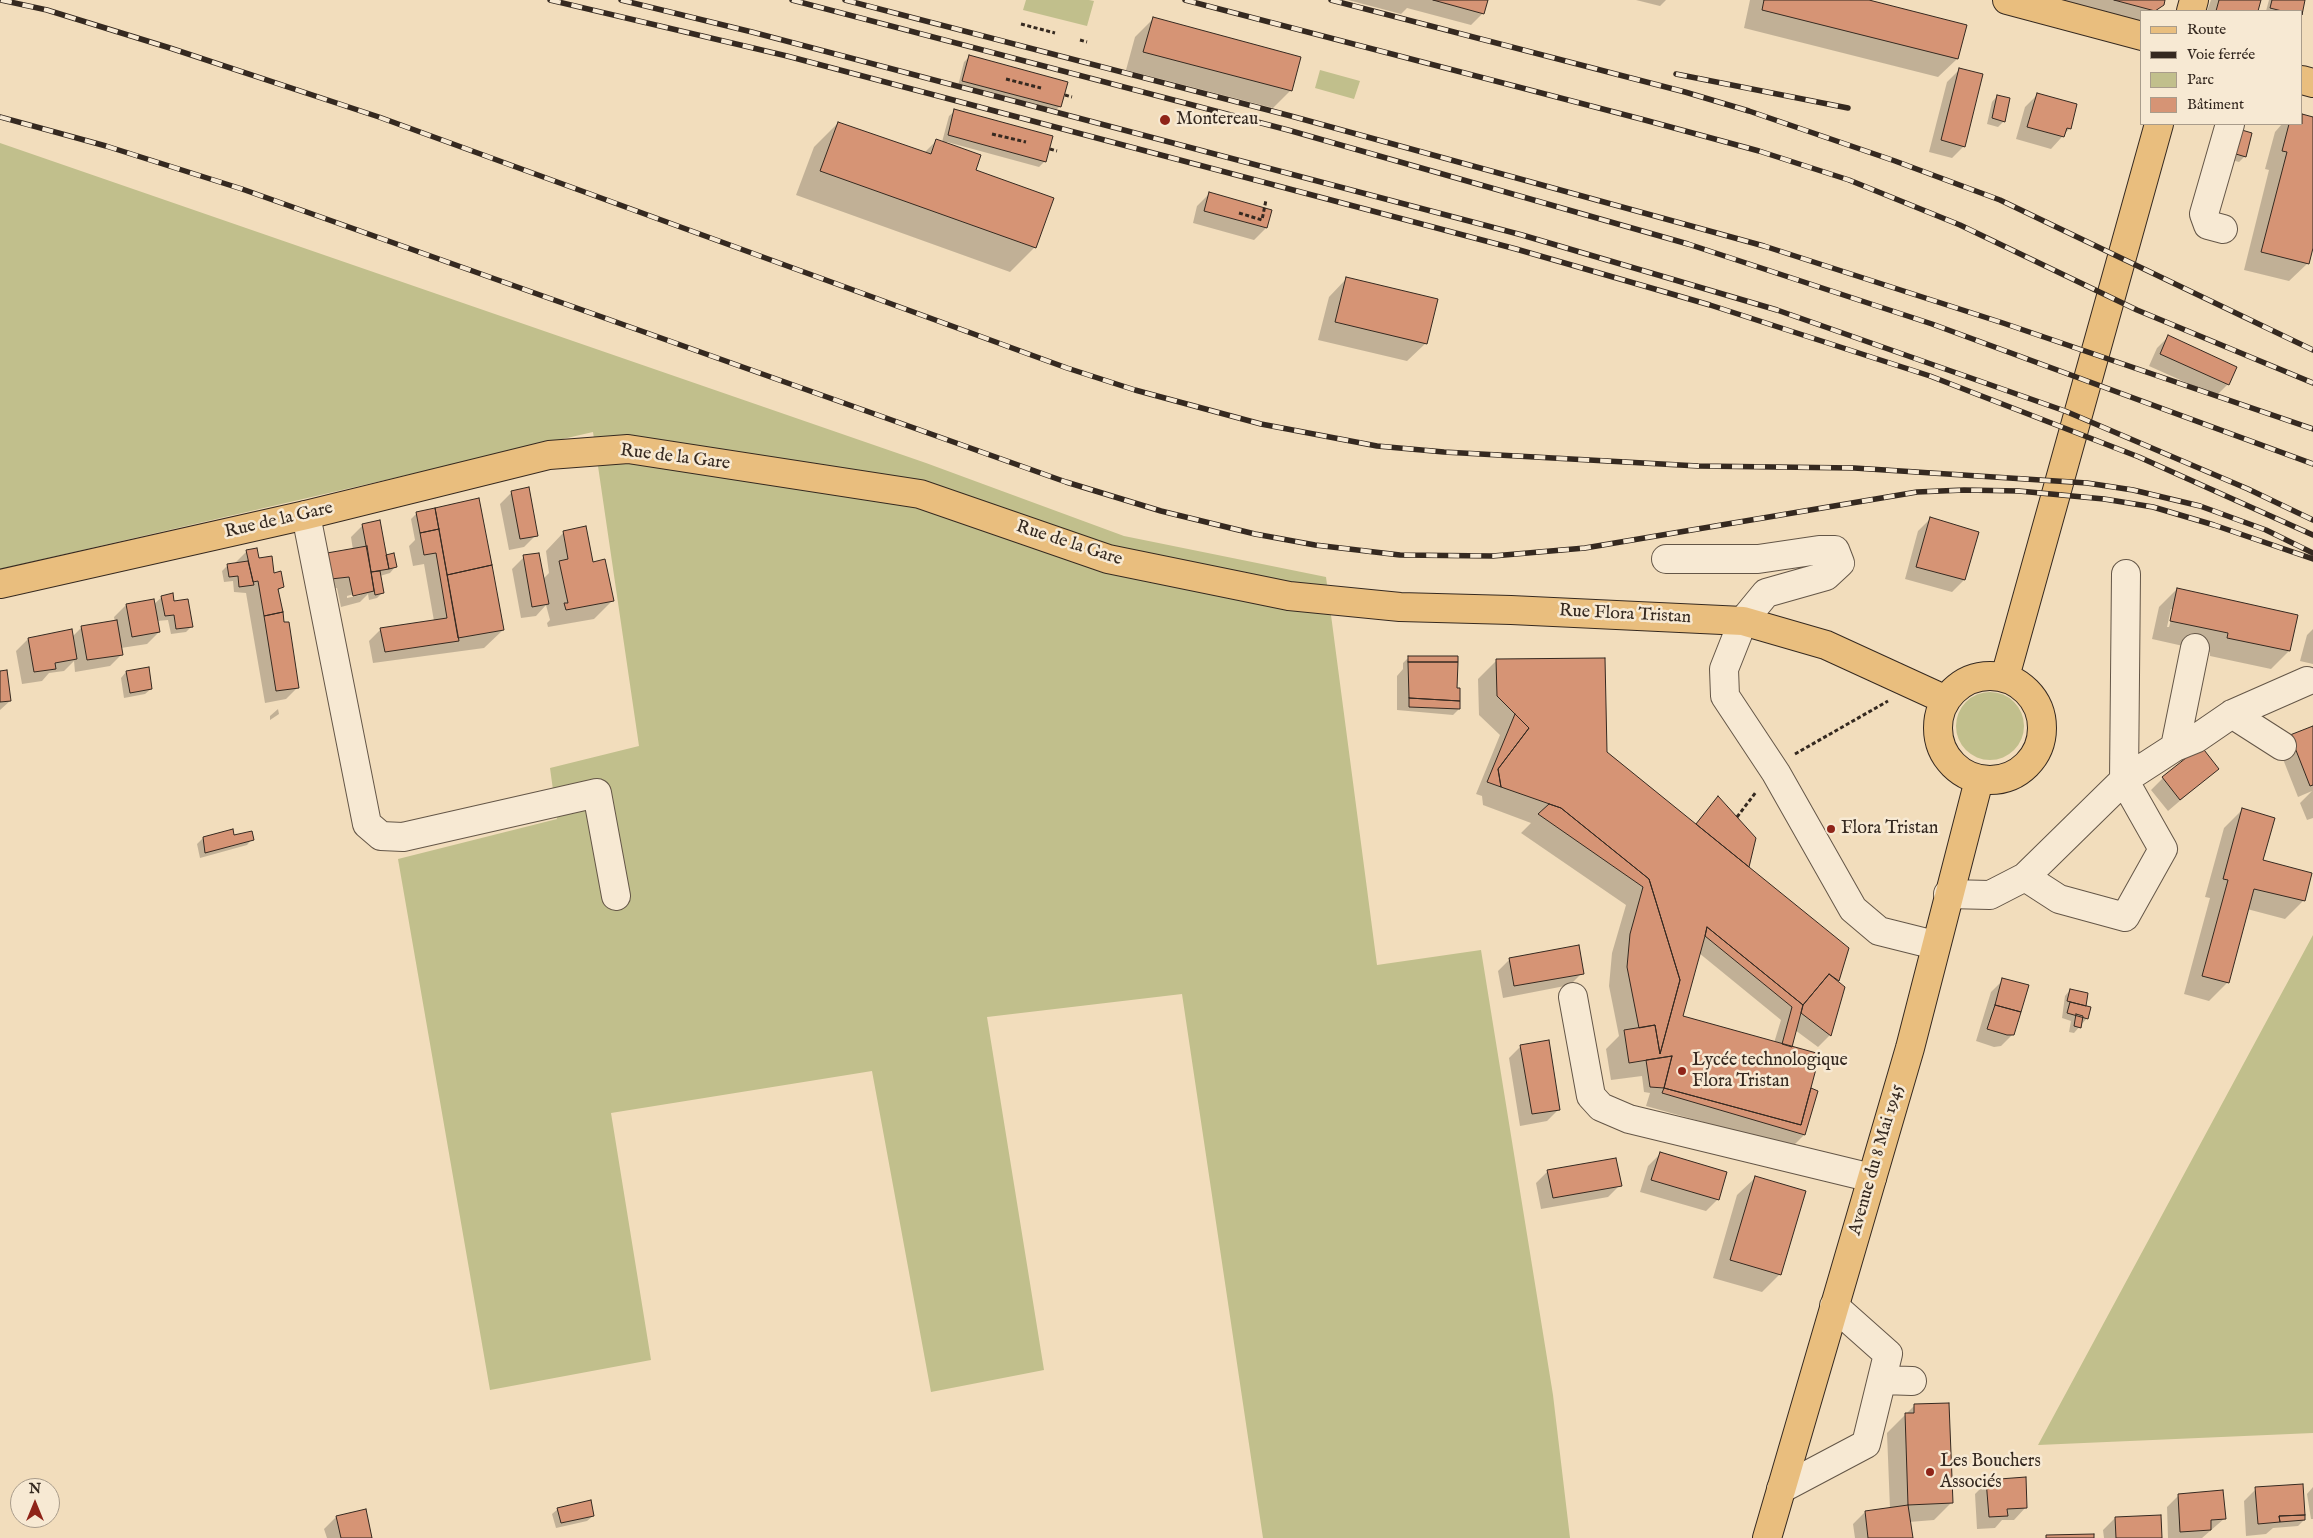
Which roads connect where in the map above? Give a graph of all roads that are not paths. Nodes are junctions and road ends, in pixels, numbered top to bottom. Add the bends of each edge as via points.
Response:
1 (2006, 0) edge
2 (2140, 35) edge
3 (2159, 125) edge
4 (2230, 125) edge
5 (2223, 230) dead end
6 (306, 515) junction
7 (1666, 559) dead end
8 (2126, 574) dead end
9 (0, 584) edge
10 (1289, 596) joint
11 (1743, 621) junction
12 (2195, 648) dead end
13 (2005, 677) junction
14 (2307, 681) dead end
15 (1946, 700) junction
16 (2232, 714) junction
17 (2175, 746) junction
18 (2282, 746) dead end
19 (1978, 780) junction
20 (2124, 780) junction
21 (2025, 877) junction
22 (1948, 894) junction
23 (616, 896) dead end
24 (1934, 946) junction
25 (1573, 998) dead end
26 (1872, 1178) junction
27 (1834, 1306) junction
28 (1882, 1380) junction
29 (1912, 1381) dead end
30 (1781, 1489) junction
31 (1767, 1538) edge

1 - 2 main road
3 - 13 main road
4 - 5 lane via 2204,214 2208,225
6 - 9 main road, Rue de la Gare
6 - 10 main road, Rue de la Gare via 549,455 628,449 920,494 1108,559
6 - 23 lane via 368,824 382,836 403,837 597,793
7 - 11 lane via 1758,559 1835,550 1840,563 1826,576 1766,593
8 - 20 lane
10 - 11 main road, Rue Flora Tristan via 1400,608
11 - 15 main road, Rue Flora Tristan via 1826,645
11 - 24 lane via 1724,669 1725,696 1776,772 1853,909 1879,931
12 - 17 lane
13 - 15 main road via 1988,675 1972,678 1957,687
13 - 19 main road via 2021,685 2034,698 2042,714 2039,750 2014,776
14 - 16 lane
15 - 19 main road via 1939,715 1941,748 1950,762
16 - 17 lane via 2197,738
16 - 18 lane
17 - 20 lane
19 - 22 main road, Avenue du 8 Mai 1945
20 - 21 lane
20 - 21 lane via 2163,849 2125,917 2059,899
21 - 22 lane via 1990,895
22 - 24 main road, Avenue du 8 Mai 1945
24 - 26 main road, Avenue du 8 Mai 1945 via 1910,1048
25 - 26 lane via 1591,1096 1601,1107 1629,1119
26 - 27 main road, Avenue du 8 Mai 1945
27 - 28 lane via 1888,1354
27 - 30 main road, Avenue du 8 Mai 1945
28 - 29 lane
28 - 30 lane via 1866,1444
30 - 31 main road, Avenue du 8 Mai 1945

